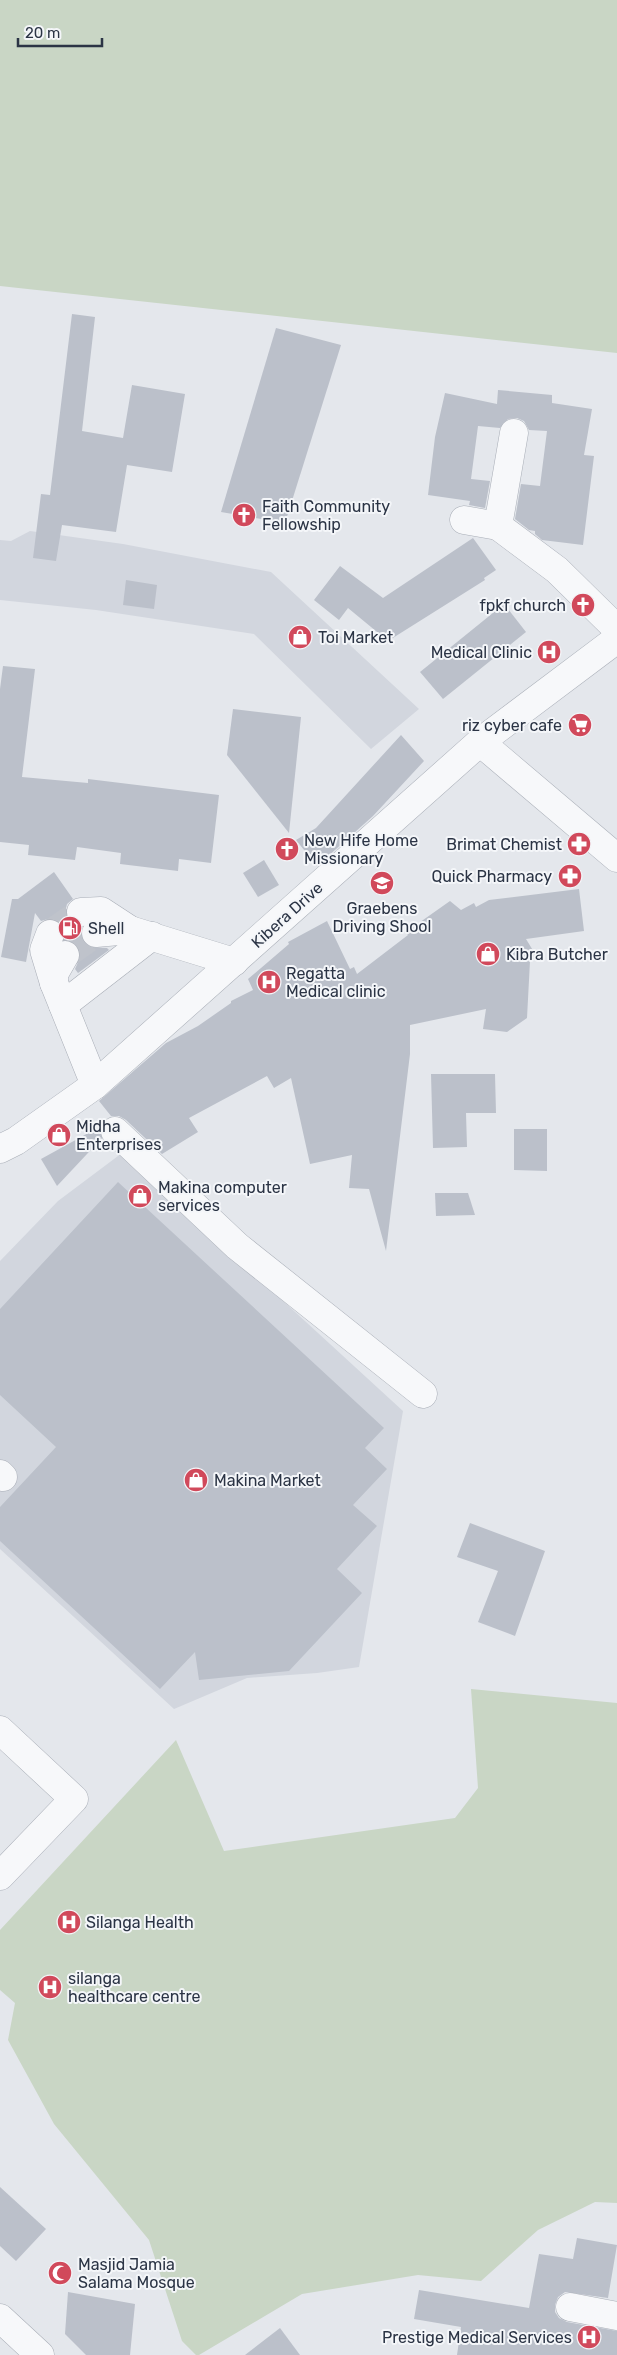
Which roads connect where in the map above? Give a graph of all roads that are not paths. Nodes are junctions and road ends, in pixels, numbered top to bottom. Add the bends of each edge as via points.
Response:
1 (514, 432) dead end
2 (464, 520) dead end
3 (498, 526) junction
4 (617, 629) edge
5 (617, 639) edge
6 (480, 742) junction
7 (617, 858) edge
8 (89, 922) dead end
9 (141, 933) junction
10 (58, 944) dead end
11 (234, 962) junction
12 (59, 994) junction
13 (95, 1085) junction
14 (115, 1131) dead end
15 (0, 1149) edge
16 (423, 1394) dead end
17 (0, 1730) edge
18 (0, 1876) edge
19 (570, 2307) dead end
20 (617, 2316) edge
21 (0, 2318) edge
22 (34, 2353) edge

1 - 3 street
2 - 3 street
3 - 4 street via 557,570
5 - 6 street, Kibera Drive
6 - 7 street
6 - 11 street, Kibera Drive
8 - 9 street
9 - 11 street
9 - 12 street
10 - 12 street via 54,974
11 - 13 street, Kibera Drive
12 - 13 street
13 - 15 street, Kibera Drive
14 - 16 street via 237,1246
17 - 18 street via 74,1799
19 - 20 street
21 - 22 street

